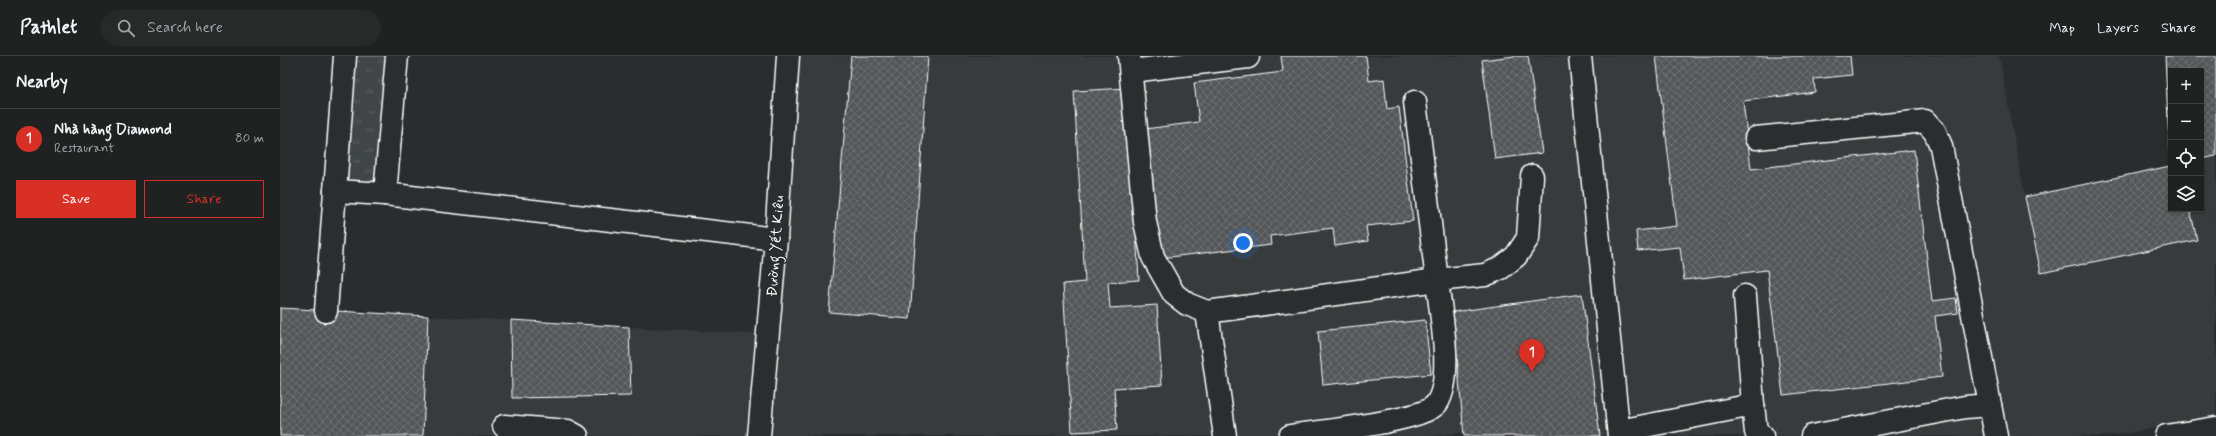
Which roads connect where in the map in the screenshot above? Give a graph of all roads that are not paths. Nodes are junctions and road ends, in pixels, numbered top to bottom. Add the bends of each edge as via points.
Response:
1 (345, 56) edge
2 (396, 56) edge
3 (788, 56) edge
4 (1580, 56) edge
5 (1248, 57) edge
6 (1130, 64) edge
7 (1415, 102) dead end
8 (1756, 138) dead end
9 (1532, 176) dead end
10 (335, 191) junction
11 (385, 194) junction
12 (776, 239) junction
13 (1437, 280) junction
14 (1745, 296) dead end
15 (326, 311) dead end
16 (1207, 312) junction
17 (1753, 405) junction
18 (1990, 405) junction
19 (504, 426) dead end
20 (2216, 428) edge
21 (1619, 434) edge
22 (577, 436) edge
23 (759, 436) edge
24 (1225, 436) edge
25 (1290, 436) edge
26 (1762, 436) edge
27 (1812, 436) edge
28 (1996, 436) edge
29 (2166, 436) edge

1 - 10 street
2 - 11 street
3 - 12 street, Đường Yết Kiêu
4 - 21 street
5 - 6 street
6 - 16 street via 1145,222 1153,257 1174,294 1187,304
7 - 13 street
8 - 18 street via 1925,121 1935,132 1941,146
9 - 13 street via 1528,238 1516,256 1501,268 1485,275
10 - 11 street
10 - 15 street
11 - 12 street
12 - 23 street, Đường Yết Kiêu
13 - 16 street
13 - 25 street via 1446,362 1442,388 1436,404 1426,411 1400,419
14 - 17 street
16 - 24 street
17 - 21 street
17 - 26 street via 1756,432
18 - 27 street via 1965,407
18 - 28 street
19 - 22 street via 568,431
20 - 29 street

